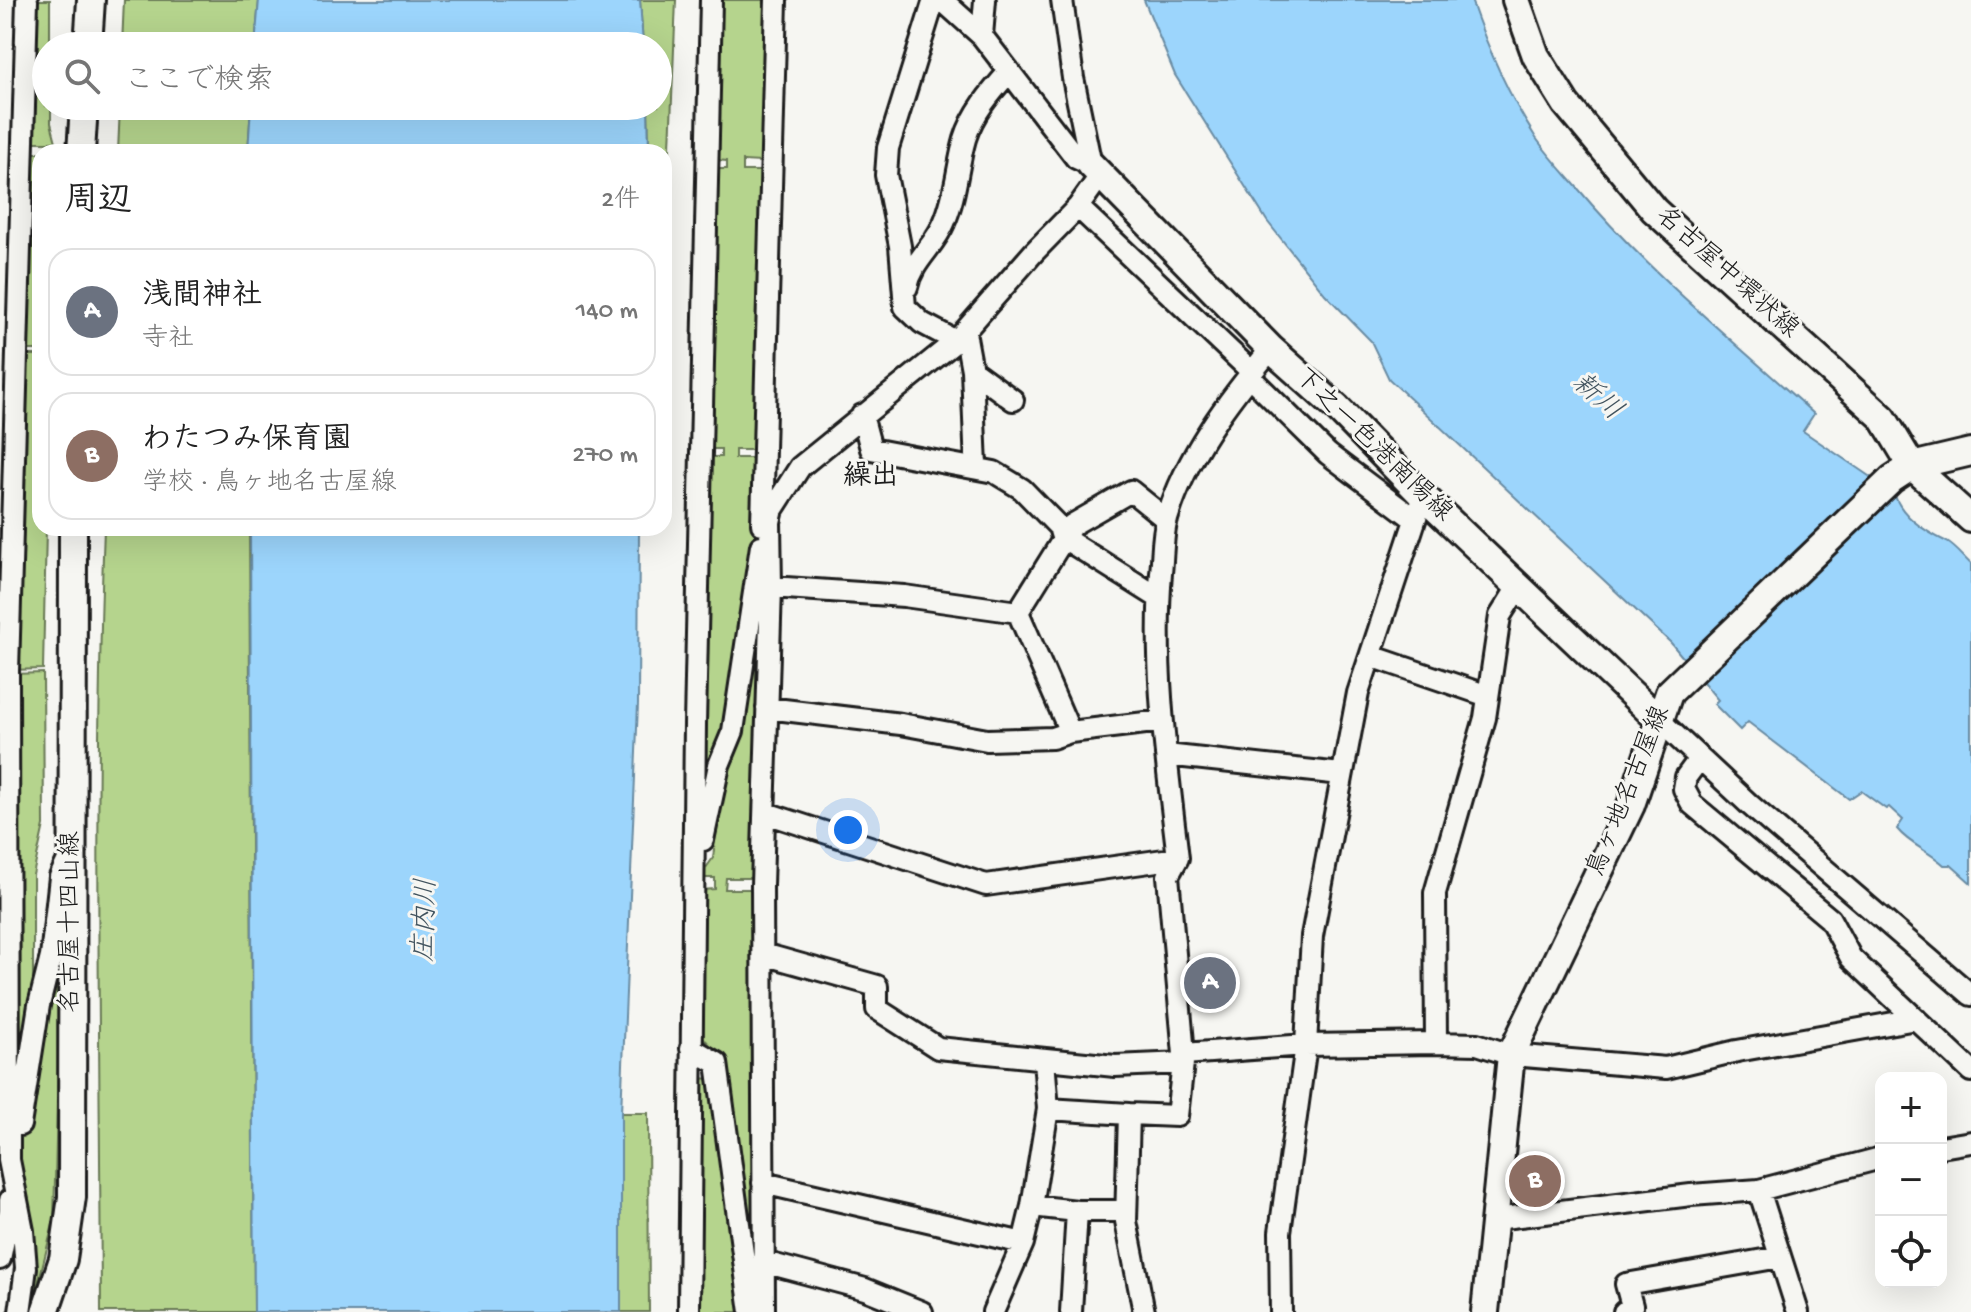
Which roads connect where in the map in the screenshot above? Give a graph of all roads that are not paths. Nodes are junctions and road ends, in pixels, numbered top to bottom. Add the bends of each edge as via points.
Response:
1 (27, 0) edge
2 (91, 0) edge
3 (711, 0) edge
4 (776, 0) edge
5 (934, 0) edge
6 (942, 0) edge
7 (985, 0) edge
8 (1062, 0) edge
9 (1516, 0) edge
10 (89, 32) edge
11 (982, 36) junction
12 (1009, 72) junction
13 (83, 120) edge
14 (82, 144) edge
15 (1095, 171) junction
16 (1078, 207) junction
17 (905, 298) junction
18 (961, 337) junction
19 (1271, 349) junction
20 (8, 352) edge
21 (972, 370) junction
22 (1250, 374) junction
23 (1013, 400) dead end
24 (862, 415) junction
25 (1971, 452) edge
26 (764, 456) junction
27 (800, 467) junction
28 (976, 467) junction
29 (1902, 472) junction
30 (1419, 507) junction
31 (1971, 519) edge
32 (1167, 520) junction
33 (770, 522) junction
34 (73, 536) edge
35 (1062, 537) junction
36 (761, 545) junction
37 (771, 587) junction
38 (1518, 587) junction
39 (1159, 598) junction
40 (1018, 612) junction
41 (1371, 656) junction
42 (4, 671) edge
43 (1488, 696) junction
44 (767, 708) junction
45 (1659, 720) junction
46 (1162, 721) junction
47 (1070, 732) junction
48 (1166, 755) junction
49 (1700, 758) junction
50 (1341, 774) junction
51 (766, 813) junction
52 (72, 851) junction
53 (695, 853) junction
54 (1178, 858) junction
55 (763, 954) junction
56 (5, 989) edge
57 (1971, 995) edge
58 (1916, 1019) junction
59 (1436, 1043) junction
60 (1306, 1045) junction
61 (691, 1048) junction
62 (1511, 1055) junction
63 (1184, 1058) junction
64 (1044, 1060) junction
65 (1971, 1071) edge
66 (1048, 1109) junction
67 (1129, 1114) junction
68 (1971, 1142) edge
69 (1947, 1146) edge
70 (9, 1160) junction
71 (1875, 1160) edge
72 (763, 1183) junction
73 (1759, 1190) junction
74 (1032, 1206) junction
75 (1077, 1211) junction
76 (1126, 1211) junction
77 (1495, 1219) junction
78 (1023, 1243) junction
79 (1780, 1257) junction
80 (0, 1259) edge
81 (764, 1262) junction
82 (758, 1310) edge
83 (20, 1312) edge
84 (45, 1312) edge
85 (689, 1312) edge
86 (922, 1312) edge
87 (993, 1312) edge
88 (1071, 1312) edge
89 (1144, 1312) edge
90 (1281, 1312) edge
91 (1485, 1312) edge
92 (1624, 1312) edge
93 (1798, 1312) edge

1 - 20 street
2 - 10 main road
3 - 53 street
4 - 26 street
5 - 17 street via 888,148 886,175
6 - 11 street
7 - 11 street
8 - 15 street
9 - 29 main road, 名古屋中環状線 via 1536,56 1566,104 1654,210 1883,418
11 - 12 street
12 - 15 street via 1076,158
12 - 17 street via 983,102 966,137 943,226 916,263
13 - 14 main road
15 - 16 street
15 - 19 main road, 下之一色港南陽線
16 - 18 street
16 - 22 street
17 - 18 street via 905,307 922,323
18 - 21 street
18 - 24 street
19 - 22 street
19 - 30 main road, 下之一色港南陽線 via 1337,408
20 - 42 street
21 - 23 street
21 - 28 street
22 - 30 street via 1328,454
22 - 32 street via 1183,475
24 - 27 street
24 - 28 street via 871,449
25 - 29 main road
26 - 27 street
26 - 36 street
27 - 33 street
28 - 35 street via 1022,489 1059,527
29 - 31 main road, 名古屋中環状線
29 - 45 main road, 鳥ヶ地名古屋線 via 1669,693
30 - 38 main road, 下之一色港南陽線
30 - 41 street
32 - 35 street via 1131,491 1072,525
32 - 39 street
33 - 36 street
33 - 37 street
34 - 52 main road, 名古屋十四山線
35 - 39 street
35 - 40 street
36 - 53 street via 733,731 719,765 704,838
37 - 40 street via 904,596
37 - 44 street
38 - 43 street via 1500,616
38 - 45 main road, 下之一色港南陽線
39 - 46 street
40 - 47 street
41 - 43 street
41 - 50 street
42 - 56 street
43 - 59 street via 1435,893
44 - 47 street via 987,740 1052,738
44 - 51 street
45 - 49 street
45 - 62 main road, 鳥ヶ地名古屋線 via 1631,805
46 - 47 street
46 - 48 street
48 - 50 street
48 - 54 street
49 - 57 street
49 - 58 street via 1686,777 1684,789 1692,804 1830,919 1851,958
50 - 60 street via 1312,936
51 - 54 street via 986,885
51 - 55 street
52 - 70 street via 60,877 51,957 18,1137
52 - 84 main road, 名古屋十四山線 via 72,1197 63,1259
53 - 61 street
54 - 63 street via 1168,876
55 - 64 street via 877,986 877,1009 938,1048
55 - 72 street
56 - 70 street
58 - 62 street via 1666,1068
58 - 65 street
59 - 60 street
59 - 62 street via 1477,1044
60 - 63 street
60 - 90 street via 1280,1232
61 - 82 street via 717,1063
61 - 85 street
62 - 77 main road, 鳥ヶ地名古屋線
63 - 64 street via 1115,1066
63 - 67 street via 1177,1116
64 - 66 street
66 - 67 street
66 - 74 street
67 - 76 street
68 - 69 street
70 - 80 street via 10,1211
70 - 83 street via 26,1268
71 - 73 street
72 - 78 street
72 - 81 street
73 - 77 street
73 - 79 street
74 - 75 street
74 - 78 street
75 - 76 street
75 - 88 street
76 - 89 street
77 - 91 main road, 鳥ヶ地名古屋線
78 - 87 street
79 - 92 street via 1626,1284 1632,1306
79 - 93 street
81 - 82 street
81 - 86 street via 865,1289

